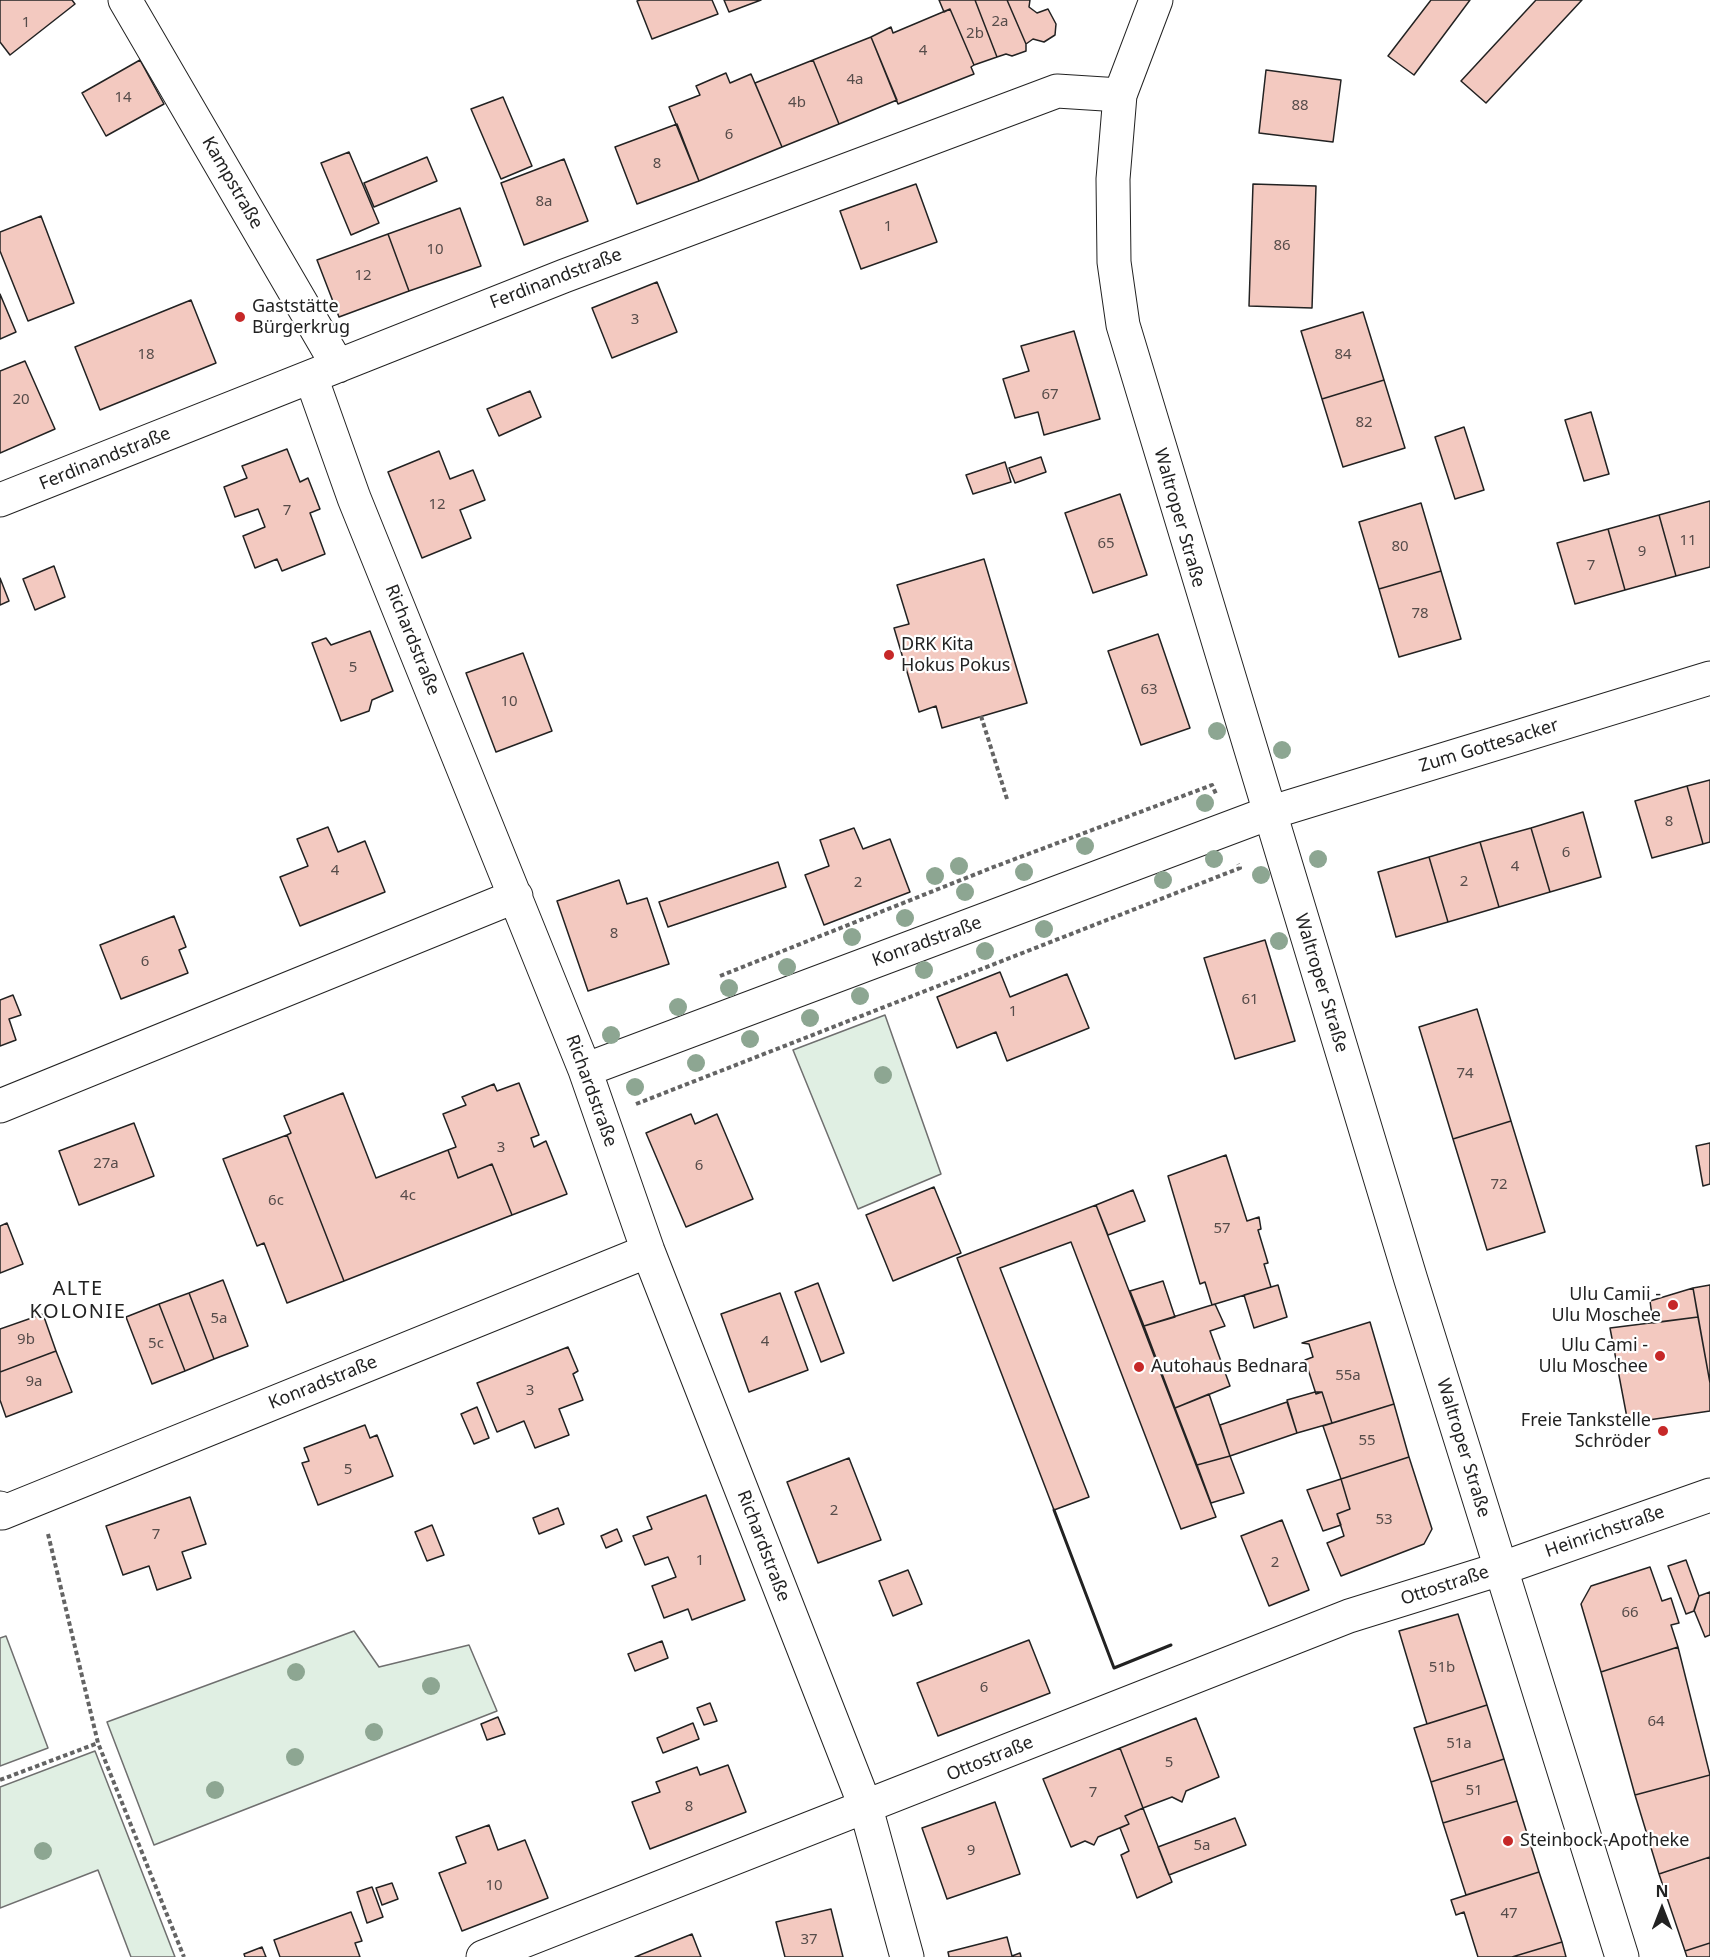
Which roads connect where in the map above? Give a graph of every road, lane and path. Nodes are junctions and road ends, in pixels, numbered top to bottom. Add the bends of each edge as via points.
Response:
1 (125, 0) edge
2 (1156, 0) edge
3 (1120, 95) junction
4 (325, 372) junction
5 (0, 500) edge
6 (1710, 678) edge
7 (981, 716) dead end
8 (1007, 799) dead end
9 (1269, 813) junction
10 (1228, 828) junction
11 (516, 896) junction
12 (710, 980) dead end
13 (585, 1070) junction
14 (0, 1106) edge
15 (601, 1118) junction
16 (648, 1251) junction
17 (1710, 1495) edge
18 (39, 1498) junction
19 (0, 1508) edge
20 (1500, 1569) junction
21 (98, 1743) junction
22 (0, 1780) edge
23 (866, 1808) junction
24 (184, 1957) edge
25 (483, 1957) edge
26 (907, 1957) edge
27 (1622, 1957) edge

1 - 4 street, Kampstraße
2 - 3 street, Waltroper Straße
3 - 4 street, Ferdinandstraße via 1056,91 806,183
3 - 9 street, Waltroper Straße via 1113,179 1114,262 1123,325
4 - 5 street, Ferdinandstraße
4 - 11 street, Richardstraße via 354,498
6 - 9 street, Zum Gottesacker
7 - 8 path
9 - 10 street, Konradstraße
9 - 20 street, Waltroper Straße
10 - 12 path via 1212,784
10 - 13 street, Konradstraße
10 - 15 path via 1240,868
11 - 13 street, Richardstraße
11 - 14 street
13 - 15 street, Richardstraße
15 - 16 street, Richardstraße
16 - 18 street, Konradstraße
16 - 23 street, Richardstraße
17 - 20 street, Heinrichstraße
18 - 19 street, Konradstraße via 2,1513
18 - 21 path
20 - 23 street, Ottostraße via 1349,1616
20 - 27 street, Waltroper Straße
21 - 22 path
21 - 24 path
23 - 25 street, Ottostraße
23 - 26 street, Richardstraße

